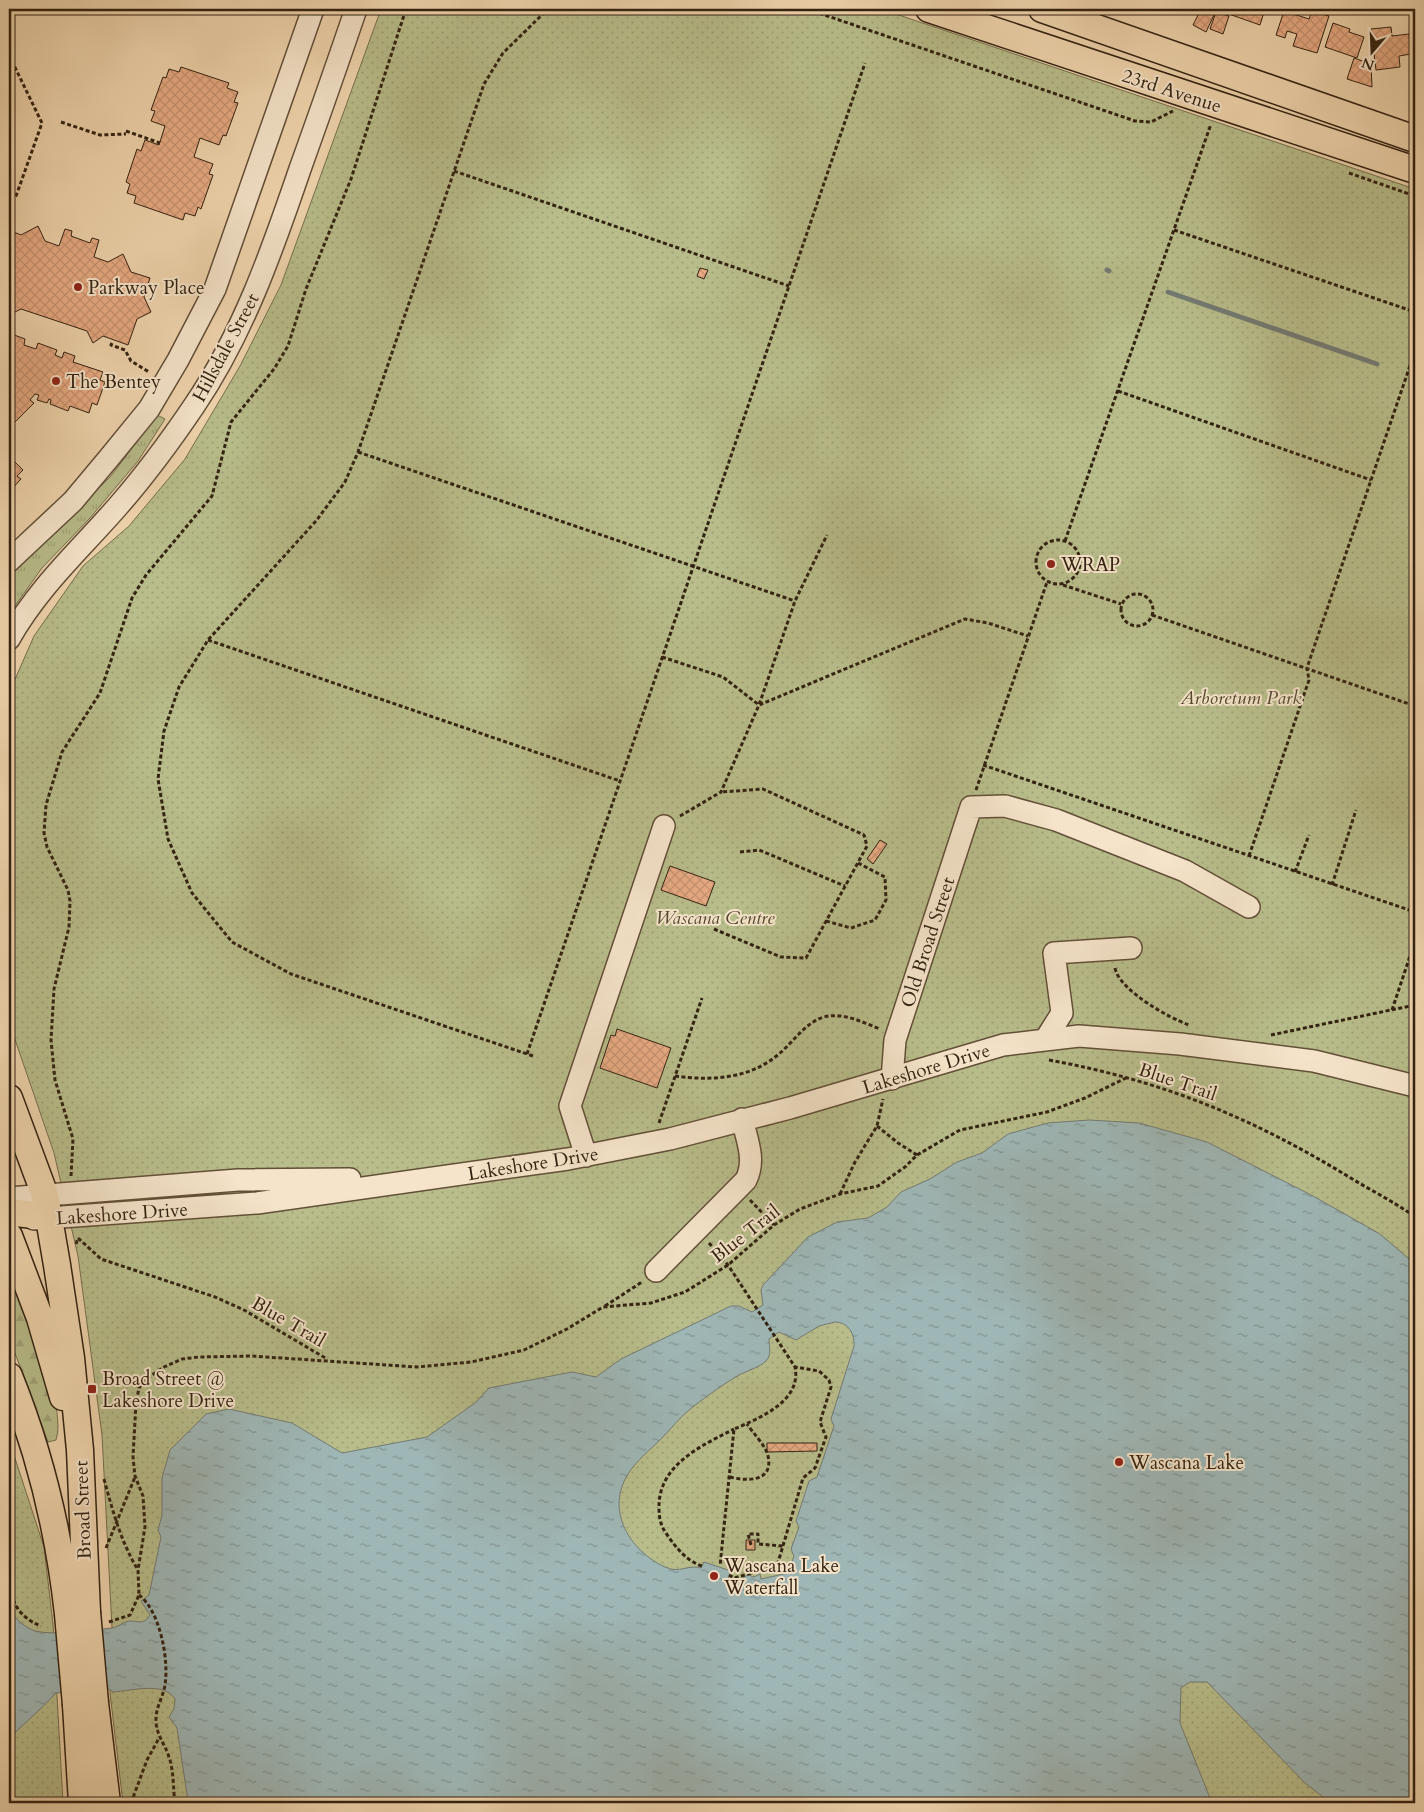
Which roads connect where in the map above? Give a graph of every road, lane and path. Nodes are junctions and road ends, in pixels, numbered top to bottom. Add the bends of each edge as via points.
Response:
1 (313, 9) edge
2 (356, 9) edge
3 (406, 9) edge
4 (548, 9) edge
5 (808, 9) edge
6 (929, 9) edge
7 (1058, 11) edge
8 (9, 55) edge
9 (865, 63) dead end
10 (1180, 108) dead end
11 (1213, 119) dead end
12 (62, 122) dead end
13 (1415, 139) edge
14 (160, 143) dead end
15 (1415, 170) edge
16 (454, 171) junction
17 (9, 203) edge
18 (1174, 230) junction
19 (789, 286) junction
20 (1415, 312) edge
21 (112, 343) dead end
22 (1415, 351) edge
23 (165, 382) junction
24 (1118, 392) junction
25 (358, 452) junction
26 (1371, 480) junction
27 (828, 535) dead end
28 (1065, 541) junction
29 (9, 561) edge
30 (693, 566) junction
31 (1047, 582) junction
32 (1062, 584) junction
33 (795, 601) junction
34 (1121, 604) junction
35 (1152, 616) junction
36 (1028, 636) junction
37 (9, 638) edge
38 (208, 640) junction
39 (662, 657) junction
40 (1307, 668) junction
41 (759, 705) junction
42 (1415, 706) edge
43 (983, 765) junction
44 (620, 781) junction
45 (721, 792) junction
46 (971, 807) junction
47 (1356, 810) dead end
48 (664, 826) joint
49 (1308, 835) dead end
50 (740, 852) dead end
51 (1249, 856) junction
52 (858, 863) junction
53 (1295, 872) junction
54 (1332, 885) junction
55 (845, 886) junction
56 (1249, 907) dead end
57 (1415, 912) edge
58 (826, 921) junction
59 (714, 929) dead end
60 (1415, 941) edge
61 (1122, 949) joint
62 (702, 998) dead end
63 (1415, 1005) edge
64 (1391, 1010) junction
65 (1197, 1028) dead end
66 (898, 1032) junction
67 (1262, 1037) dead end
68 (1042, 1041) junction
69 (527, 1054) junction
70 (533, 1056) dead end
71 (675, 1076) junction
72 (1128, 1077) junction
73 (888, 1080) junction
74 (1415, 1086) edge
75 (9, 1098) edge
76 (742, 1119) junction
77 (877, 1126) junction
78 (652, 1143) junction
79 (917, 1154) junction
80 (586, 1156) junction
81 (71, 1180) dead end
82 (738, 1189) junction
83 (840, 1194) junction
84 (9, 1198) edge
85 (9, 1206) edge
86 (47, 1206) junction
87 (9, 1212) edge
88 (1415, 1217) edge
89 (9, 1220) edge
90 (774, 1225) junction
91 (697, 1230) junction
92 (9, 1236) edge
93 (78, 1238) dead end
94 (728, 1265) junction
95 (656, 1271) joint
96 (603, 1307) junction
97 (327, 1359) junction
98 (795, 1367) junction
99 (9, 1376) edge
100 (747, 1424) junction
101 (734, 1429) junction
102 (80, 1450) junction
103 (102, 1471) dead end
104 (135, 1476) junction
105 (730, 1477) junction
106 (116, 1524) junction
107 (751, 1545) dead end
108 (783, 1546) junction
109 (106, 1550) dead end
110 (702, 1566) dead end
111 (720, 1566) dead end
112 (138, 1570) junction
113 (729, 1575) dead end
114 (9, 1581) edge
115 (141, 1596) junction
116 (88, 1616) junction
117 (42, 1626) dead end
118 (85, 1704) junction
119 (159, 1738) junction
120 (82, 1803) edge
121 (107, 1803) edge
122 (131, 1803) edge
123 (175, 1803) edge

1 - 23 street, Hillsdale Street via 215,289
2 - 37 street, Hillsdale Street via 276,239 254,295 223,357 195,405 154,462 40,590
3 - 81 path via 351,179 306,289 288,346 274,369 231,422 212,496 146,576 132,598 100,693 62,752 46,804 44,833 47,847 70,901 69,927 54,990 51,1040 56,1080 73,1139
4 - 16 path via 503,53 484,84
5 - 10 path via 1136,121 1151,122
6 - 15 main road, 23rd Avenue
7 - 13 main road, 23rd Avenue
8 - 17 path via 42,123 16,196
9 - 19 path
11 - 18 path
12 - 14 path via 100,135 126,133
16 - 19 path
16 - 25 path
18 - 20 path
18 - 24 path
19 - 30 path
21 - 23 path via 111,346 125,350 130,361
22 - 26 path
23 - 29 street, Hillsdale Street via 149,409 73,501
24 - 26 path
24 - 28 path
25 - 30 path
25 - 38 path via 345,482 316,521
26 - 40 path
27 - 33 path
28 - 31 path via 1048,542 1037,553 1036,570
28 - 32 path via 1077,552 1080,568 1076,575
30 - 33 path
30 - 39 path
31 - 32 path
31 - 36 path
32 - 34 path
33 - 41 path
34 - 35 path via 1130,595 1142,595 1152,603
34 - 35 path via 1124,621 1134,626 1145,624
35 - 40 path
36 - 41 path via 965,619
36 - 43 path
38 - 44 path
38 - 69 path via 179,687 164,731 158,779 168,839 192,893 232,942 291,974
39 - 41 path via 723,677
39 - 44 path
40 - 42 path
40 - 51 path via 1309,680
41 - 45 path
43 - 46 path
43 - 51 path
44 - 69 path
45 - 48 path
45 - 52 path via 763,789 864,835 867,846
46 - 56 street via 1005,806 1056,820 1185,872
46 - 66 street, Old Broad Street
47 - 54 path
48 - 80 street via 570,1106
49 - 53 path
50 - 55 path via 759,850
51 - 53 path
52 - 55 path
52 - 58 path via 885,878 886,900 875,920 851,928
53 - 54 path
54 - 57 path
55 - 58 path
58 - 59 path via 806,958 780,957
60 - 64 path
61 - 65 path via 1116,976 1167,1015
61 - 68 street via 1054,953 1062,1014
62 - 71 path
63 - 64 path
64 - 67 path
66 - 71 path via 882,1030 850,1018 826,1017 815,1020 780,1054 757,1068 720,1080
66 - 73 street, Old Broad Street
68 - 72 path via 1042,1058
68 - 73 street, Lakeshore Drive via 1003,1045
68 - 74 street, Lakeshore Drive via 1079,1036 1180,1044 1314,1061
69 - 70 path
71 - 78 path
72 - 79 path, Blue Trail via 1047,1112 960,1130
72 - 88 path, Blue Trail via 1193,1098 1306,1150
73 - 76 street, Lakeshore Drive
73 - 77 path
75 - 86 main road, Broad Street
76 - 78 street, Lakeshore Drive
76 - 82 street via 752,1158 751,1170
77 - 79 path
77 - 83 path
78 - 80 street, Lakeshore Drive
79 - 83 path, Blue Trail via 878,1186
80 - 86 street, Lakeshore Drive via 442,1177 243,1180
82 - 90 path
82 - 91 street
83 - 90 path, Blue Trail via 800,1209
84 - 86 street, Lakeshore Drive
85 - 86 main road
86 - 87 main road
86 - 89 street, Lakeshore Drive
86 - 102 main road, Broad Street via 71,1358
90 - 94 path, Blue Trail
91 - 94 path
91 - 95 street
92 - 102 main road via 40,1318
93 - 97 path, Blue Trail via 102,1259 215,1297 244,1310
94 - 96 path, Blue Trail via 698,1285 666,1299 639,1306
94 - 98 path
95 - 96 path via 630,1292
96 - 97 path, Blue Trail via 524,1350 479,1361 417,1367
97 - 104 path via 198,1357 182,1359 155,1372 139,1388 136,1403 133,1438
98 - 100 path via 794,1385 786,1400
98 - 108 path via 820,1371 831,1387 820,1422 826,1437 816,1468 803,1478
99 - 116 main road, Broad Street via 44,1476 61,1554
100 - 101 path
100 - 105 path via 768,1456 768,1464 760,1477 752,1480
101 - 105 path
101 - 110 path via 683,1459 673,1468 658,1497 663,1529 687,1559
102 - 116 main road, Broad Street
103 - 106 path
104 - 106 path
104 - 112 path via 145,1509 144,1545
105 - 111 path
106 - 109 path
106 - 112 path
107 - 108 path via 748,1534 758,1534 757,1544
108 - 113 path via 777,1566 734,1578
112 - 115 path
114 - 117 path via 18,1611
115 - 116 path via 130,1615
115 - 119 path via 158,1624 163,1645 165,1684 157,1710
116 - 118 main road, Broad Street, bridge
118 - 120 main road, Broad Street
118 - 121 main road, Broad Street
119 - 122 path via 140,1775
119 - 123 path via 170,1759

